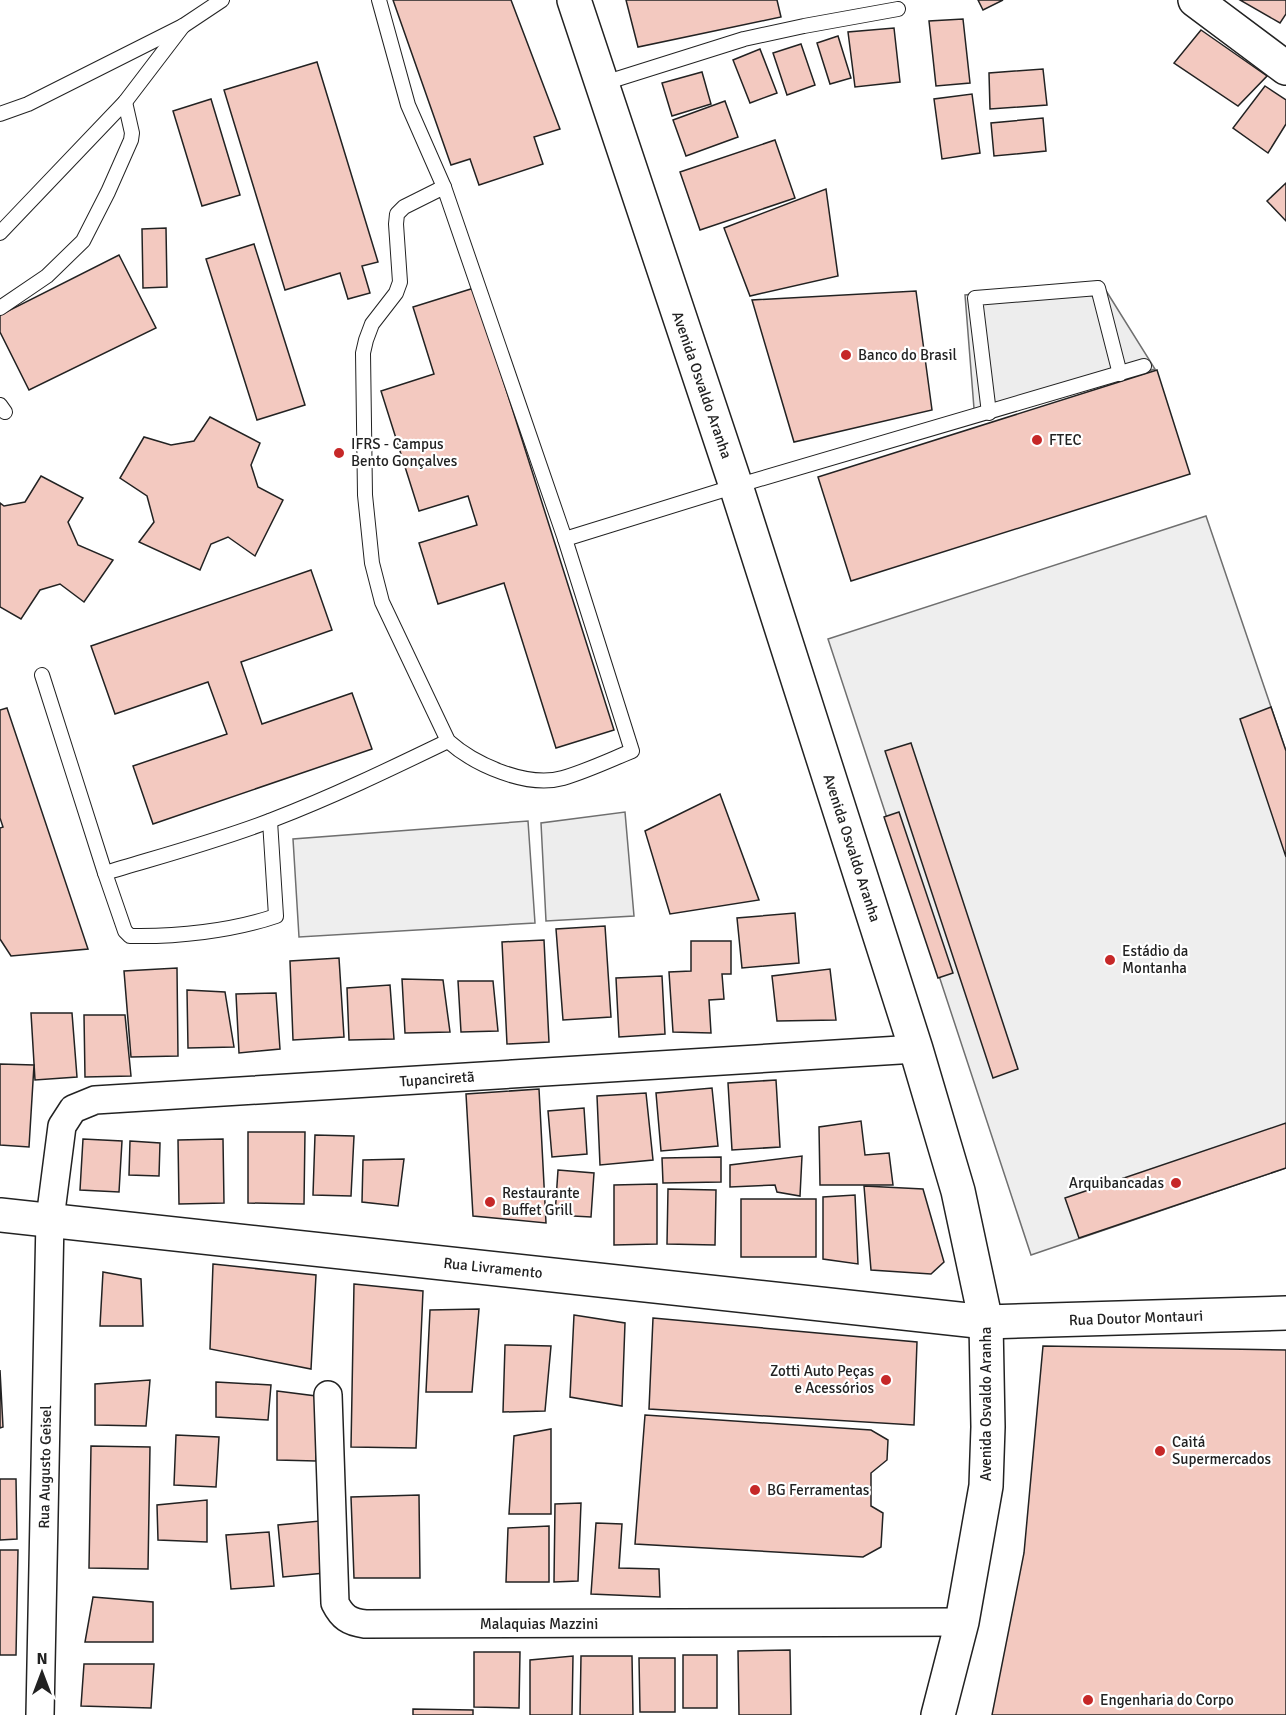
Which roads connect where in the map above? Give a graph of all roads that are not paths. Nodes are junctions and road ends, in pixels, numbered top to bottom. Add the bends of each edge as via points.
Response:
1 (222, 0) edge
2 (379, 0) edge
3 (574, 0) edge
4 (1195, 0) edge
5 (898, 9) dead end
6 (183, 26) junction
7 (1286, 68) edge
8 (601, 84) junction
9 (125, 102) junction
10 (0, 114) edge
11 (444, 187) junction
12 (0, 233) edge
13 (0, 308) edge
14 (1144, 366) dead end
15 (1120, 374) junction
16 (989, 413) junction
17 (736, 486) junction
18 (565, 539) junction
19 (42, 675) dead end
20 (448, 741) junction
21 (270, 821) junction
22 (105, 873) junction
23 (916, 1049) junction
24 (0, 1215) edge
25 (50, 1219) junction
26 (1286, 1313) edge
27 (987, 1322) junction
28 (328, 1395) dead end
29 (962, 1622) junction
30 (40, 1715) edge
31 (938, 1715) edge

1 - 6 lane
2 - 11 lane via 408,105
3 - 8 main road, Avenida Osvaldo Aranha
4 - 7 main road
5 - 8 lane via 744,39
6 - 9 lane
6 - 10 lane via 28,104
8 - 17 main road, Avenida Osvaldo Aranha
9 - 12 lane
9 - 13 lane via 131,140 83,241 47,276
11 - 18 lane
11 - 20 lane via 397,214 400,282 372,324 363,353 365,495 372,563 382,602
14 - 15 lane
15 - 16 lane
15 - 16 lane via 1098,288 975,298
16 - 17 lane
17 - 18 lane
17 - 23 main road, Avenida Osvaldo Aranha
18 - 20 lane via 632,751 562,778 542,781 490,768
19 - 22 lane
20 - 21 lane
21 - 22 lane
21 - 22 lane via 276,916 200,932 130,936 125,932
23 - 25 street, Tupanciretã via 94,1100 72,1109 62,1126
23 - 27 main road, Avenida Osvaldo Aranha via 958,1191
24 - 25 main road, Rua Livramento
25 - 27 main road, Rua Livramento
25 - 30 street, Rua Augusto Geisel
26 - 27 main road, Rua Doutor Montauri
27 - 29 main road, Avenida Osvaldo Aranha via 986,1486
28 - 29 street, Malaquias Mazzini via 334,1603 340,1614 354,1623
29 - 31 main road, Avenida Osvaldo Aranha

